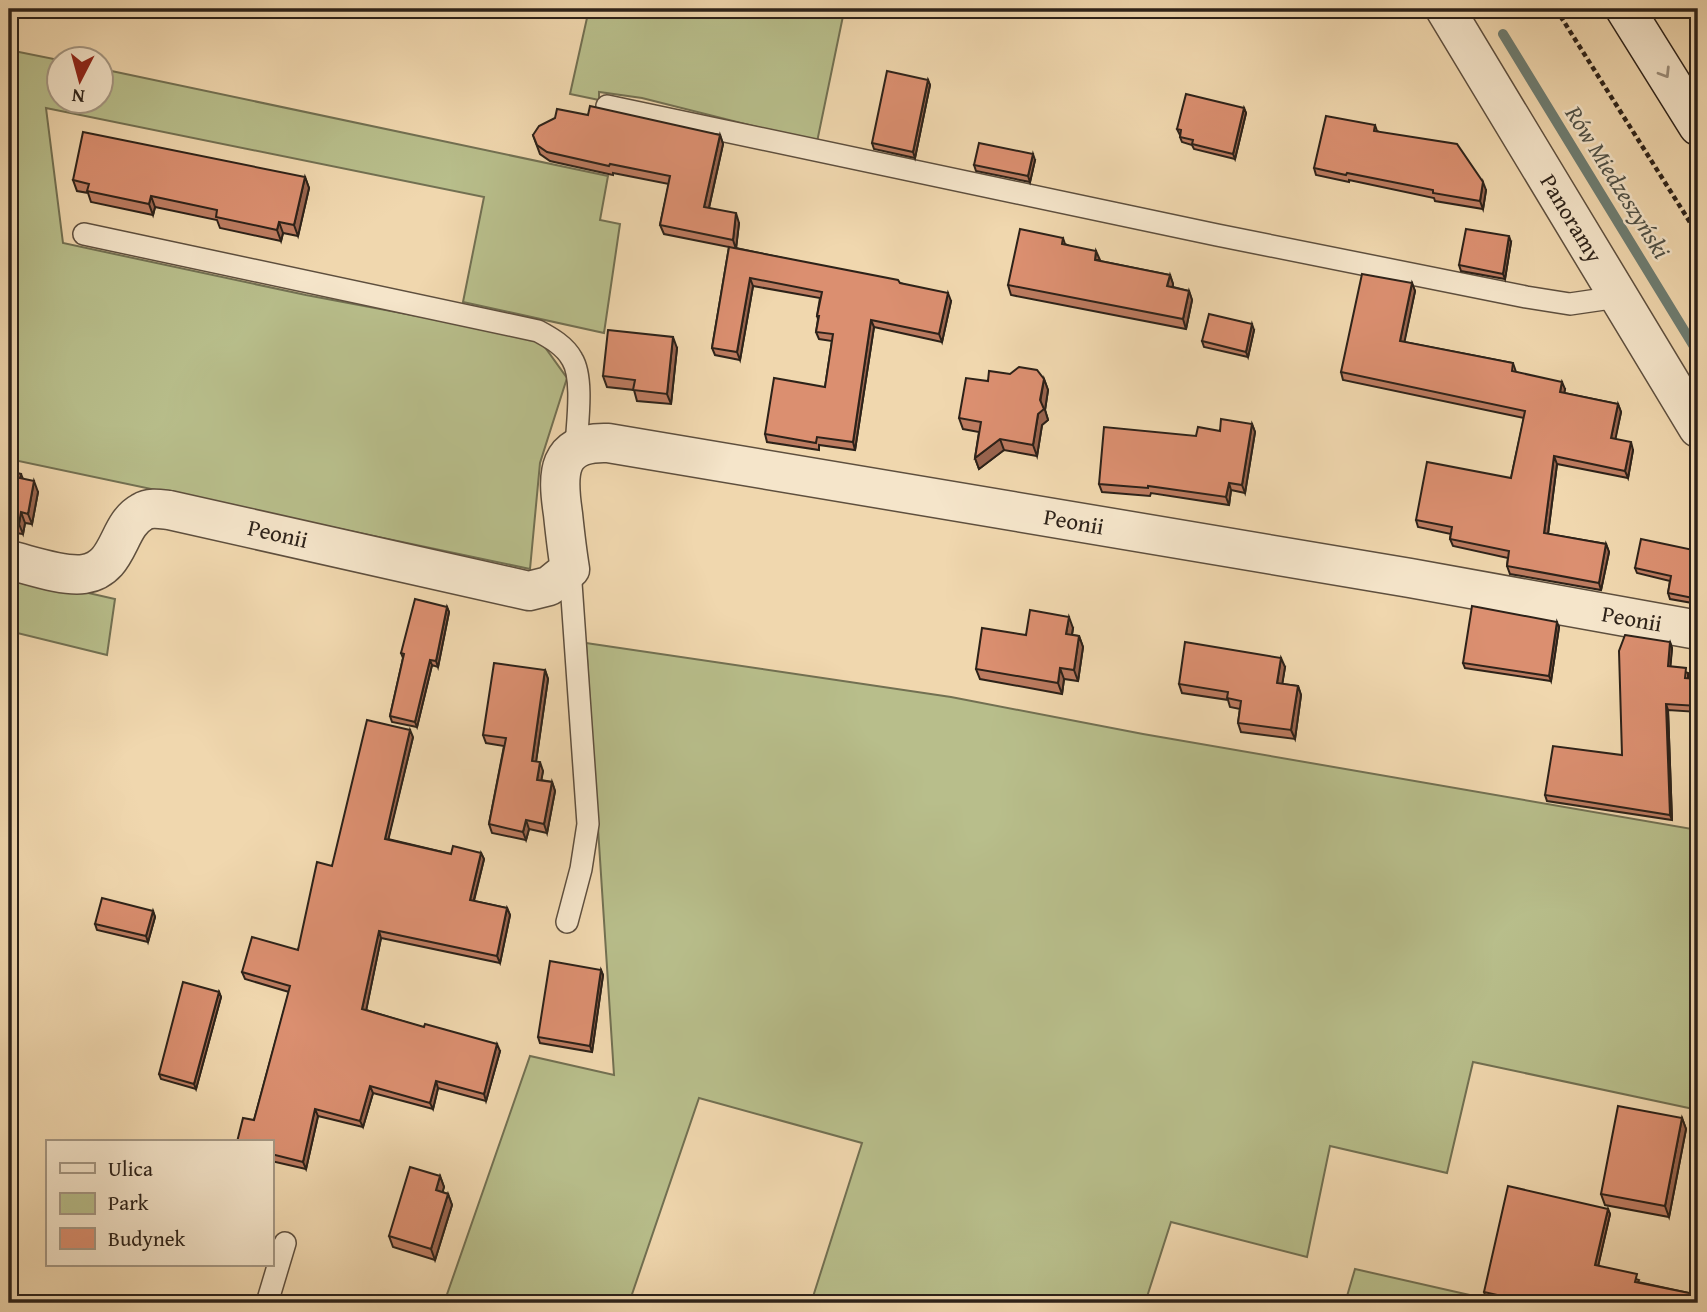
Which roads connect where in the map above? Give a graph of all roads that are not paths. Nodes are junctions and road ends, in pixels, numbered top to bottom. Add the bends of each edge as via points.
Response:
1 (1445, 9) edge
2 (1625, 9) edge
3 (607, 106) dead end
4 (1698, 126) edge
5 (84, 234) dead end
6 (1618, 297) junction
7 (1698, 428) edge
8 (576, 447) junction
9 (9, 560) edge
10 (570, 569) junction
11 (1698, 630) edge
12 (567, 922) dead end
13 (285, 1243) dead end
14 (267, 1303) edge

1 - 6 street, Panoramy
2 -> 4 street
3 - 6 lane via 1525,297 1570,304
5 - 8 lane via 538,331 555,340 573,359 579,392
6 - 7 street, Panoramy
8 - 10 street via 561,467 559,485
8 - 11 street, Peonii via 608,443
9 - 10 street, Peonii via 70,573 97,570 109,560 139,513 151,509 230,522 529,591 549,586
10 - 12 lane via 588,824
13 - 14 lane

